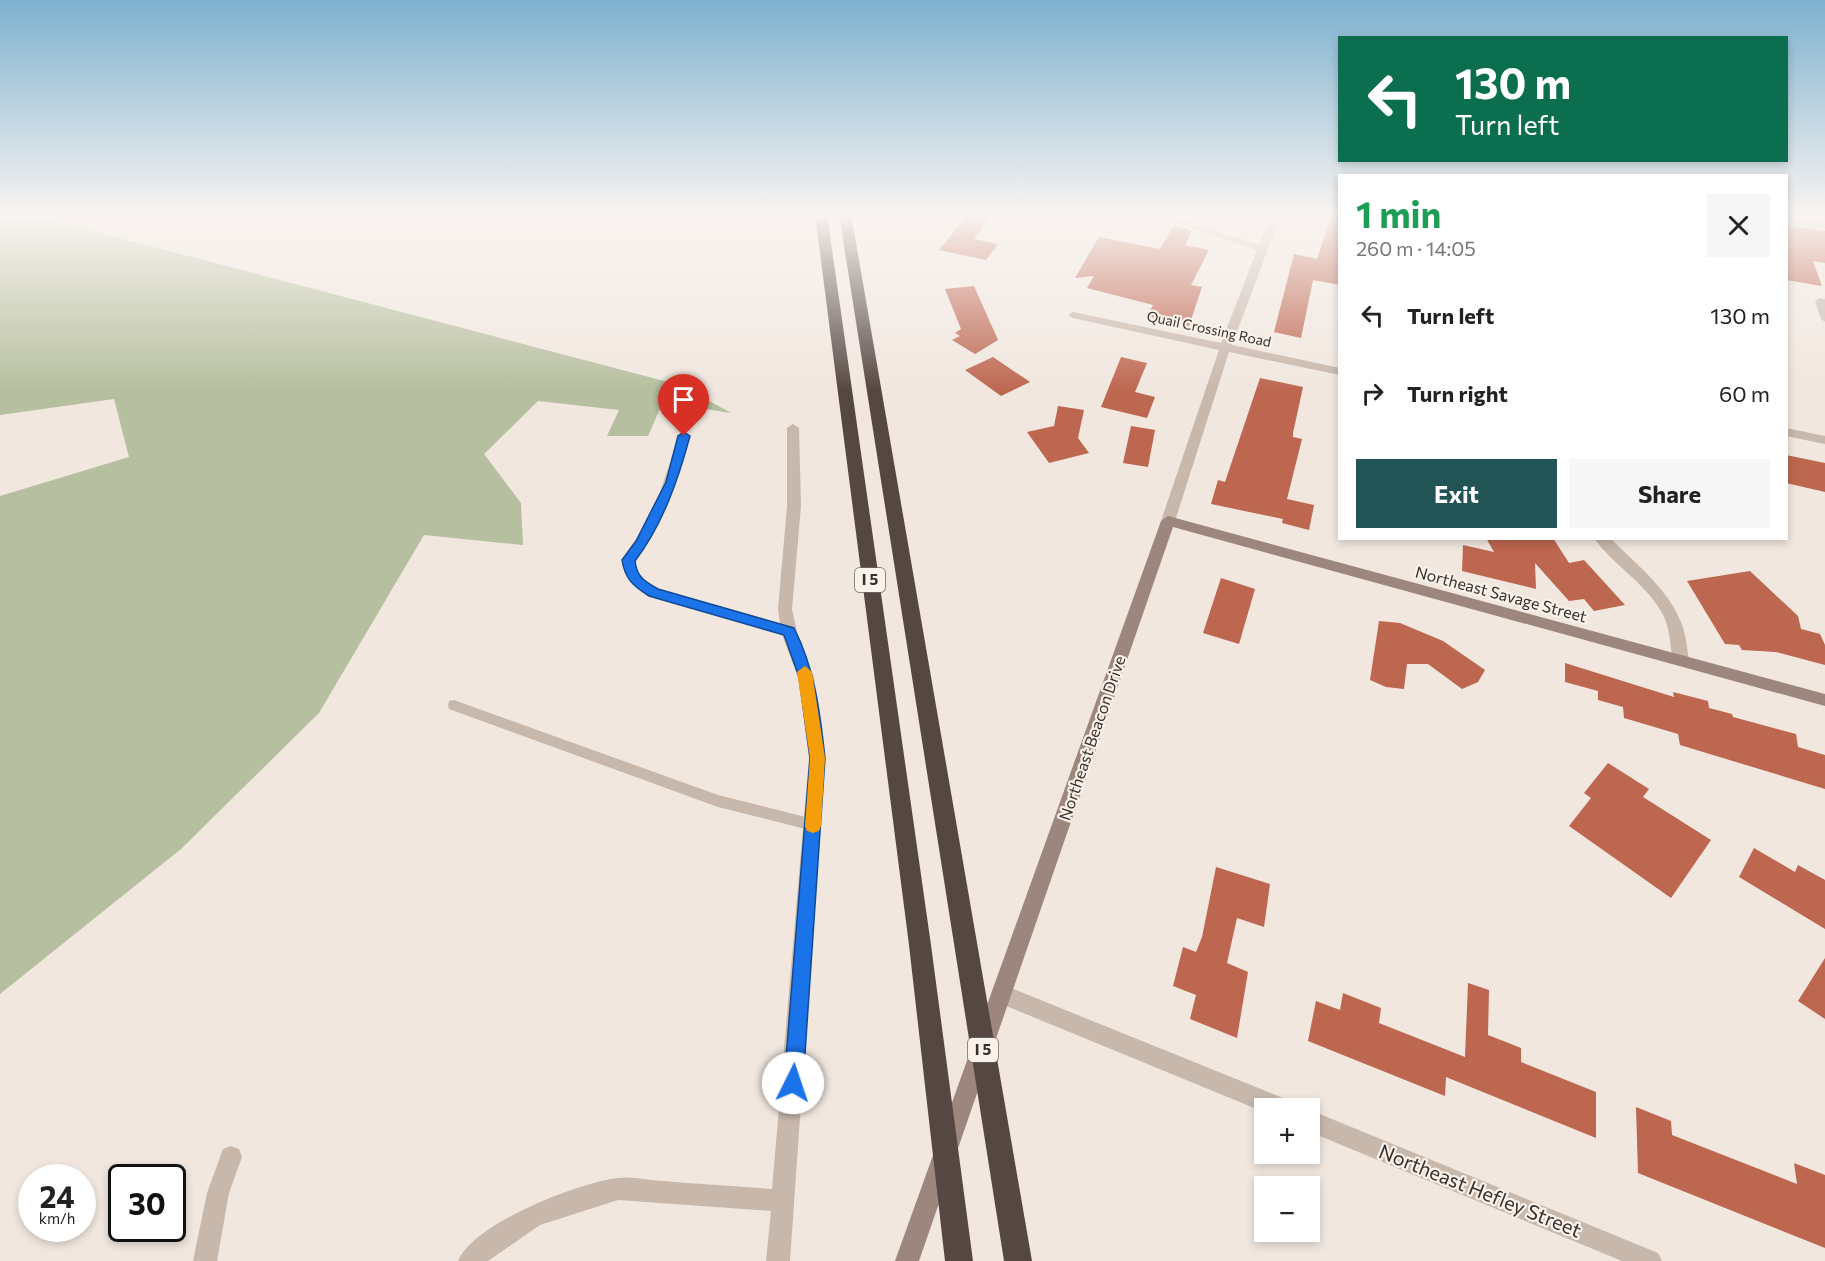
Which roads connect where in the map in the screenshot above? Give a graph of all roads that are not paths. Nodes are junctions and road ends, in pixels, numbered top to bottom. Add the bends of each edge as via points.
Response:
1 (829, 273) edge
2 (855, 273) edge
3 (1254, 273) edge
4 (1825, 302) edge
5 (1073, 315) dead end
6 (1825, 319) edge
7 (1225, 348) junction
8 (1338, 372) edge
9 (793, 428) dead end
10 (1788, 432) edge
11 (684, 436) dead end
12 (1825, 440) edge
13 (1168, 521) junction
14 (1603, 540) edge
15 (789, 632) junction
16 (1681, 661) junction
17 (1825, 700) edge
18 (454, 705) dead end
19 (813, 825) junction
20 (1001, 994) junction
21 (1256, 1098) edge
22 (1320, 1125) edge
23 (231, 1157) dead end
24 (784, 1201) junction
25 (206, 1261) edge
26 (470, 1261) edge
27 (778, 1261) edge
28 (907, 1261) edge
29 (959, 1261) edge
30 (1018, 1261) edge
31 (1650, 1261) edge

1 - 29 highway, I 5
2 - 30 highway, I 5
3 - 7 street, Northeast Beacon Drive
4 - 6 lane via 1819,301
5 - 7 street, Quail Crossing Road
7 - 8 street, Quail Crossing Road
7 - 13 street, Northeast Beacon Drive
9 - 15 street via 794,506 785,609
10 - 12 street
11 - 15 lane via 672,482 628,560 630,572 637,583 654,592
13 - 16 street, Northeast Savage Street
13 - 20 street, Northeast Beacon Drive
14 - 16 street via 1654,592 1669,614 1678,632
15 - 19 street via 812,706 817,758
16 - 17 street, Northeast Savage Street
18 - 19 lane via 718,801
19 - 24 street
20 - 21 street
20 - 28 street, Northeast Beacon Drive
22 - 31 street, Northeast Hefley Street
23 - 25 street via 218,1193
24 - 26 street via 618,1189 533,1216
24 - 27 street

